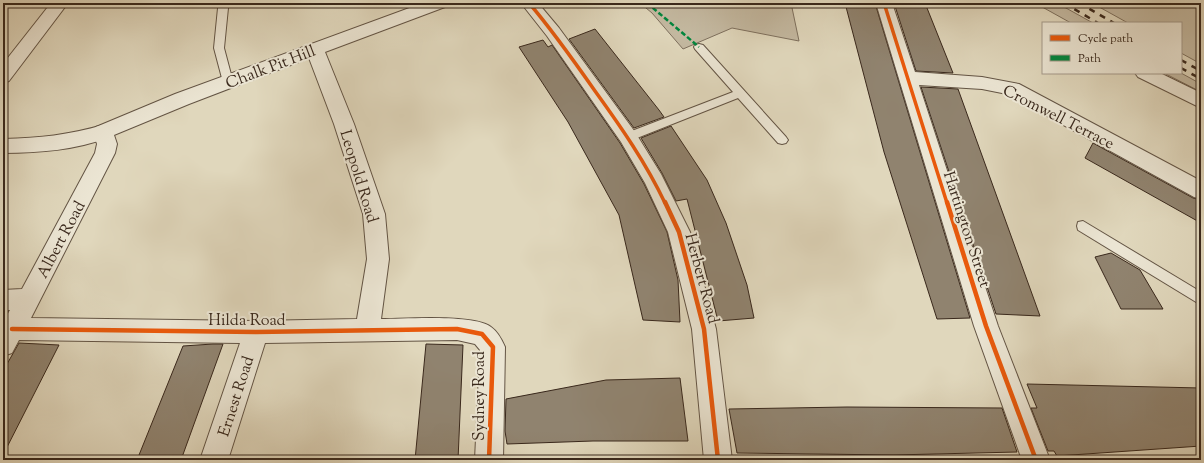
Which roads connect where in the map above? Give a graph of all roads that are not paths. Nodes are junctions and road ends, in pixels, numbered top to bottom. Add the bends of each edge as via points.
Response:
1 (60, 3) edge
2 (439, 3) edge
3 (529, 3) edge
4 (884, 3) edge
5 (223, 8) dead end
6 (699, 47) dead end
7 (315, 49) junction
8 (1146, 74) edge
9 (3, 77) edge
10 (907, 78) junction
11 (228, 82) junction
12 (740, 93) junction
13 (1201, 101) edge
14 (103, 132) junction
15 (628, 137) junction
16 (782, 140) dead end
17 (3, 146) edge
18 (1201, 191) edge
19 (1083, 226) dead end
20 (29, 299) junction
21 (1201, 299) edge
22 (3, 300) edge
23 (367, 331) junction
24 (256, 332) junction
25 (482, 334) joint
26 (7, 337) edge
27 (214, 460) edge
28 (489, 460) edge
29 (718, 460) edge
30 (1036, 460) edge

1 - 9 street
2 - 7 street, Chalk Pit Hill
3 - 15 street, Herbert Road via 553,32
4 - 10 street, Hartington Street
5 - 11 lane via 219,48
6 - 12 lane
7 - 11 street, Chalk Pit Hill
7 - 23 street, Leopold Road via 344,124 374,214 378,259
8 - 13 street
10 - 18 street, Cromwell Terrace via 982,83 1012,89
10 - 30 street, Hartington Street via 986,326
11 - 14 street, Chalk Pit Hill
12 - 15 lane
12 - 16 lane
14 - 17 street, Chalk Pit Hill via 77,141
14 - 20 street, Albert Road via 107,144 105,153
15 - 29 street, Herbert Road via 667,205 685,253 704,329
19 - 21 lane
20 - 22 street
20 - 26 street, Albert Road
23 - 24 street, Hilda Road
23 - 25 street, Hilda Road via 457,329
24 - 26 street, Hilda Road
24 - 27 street, Ernest Road
25 - 28 street, Sydney Road via 493,347

